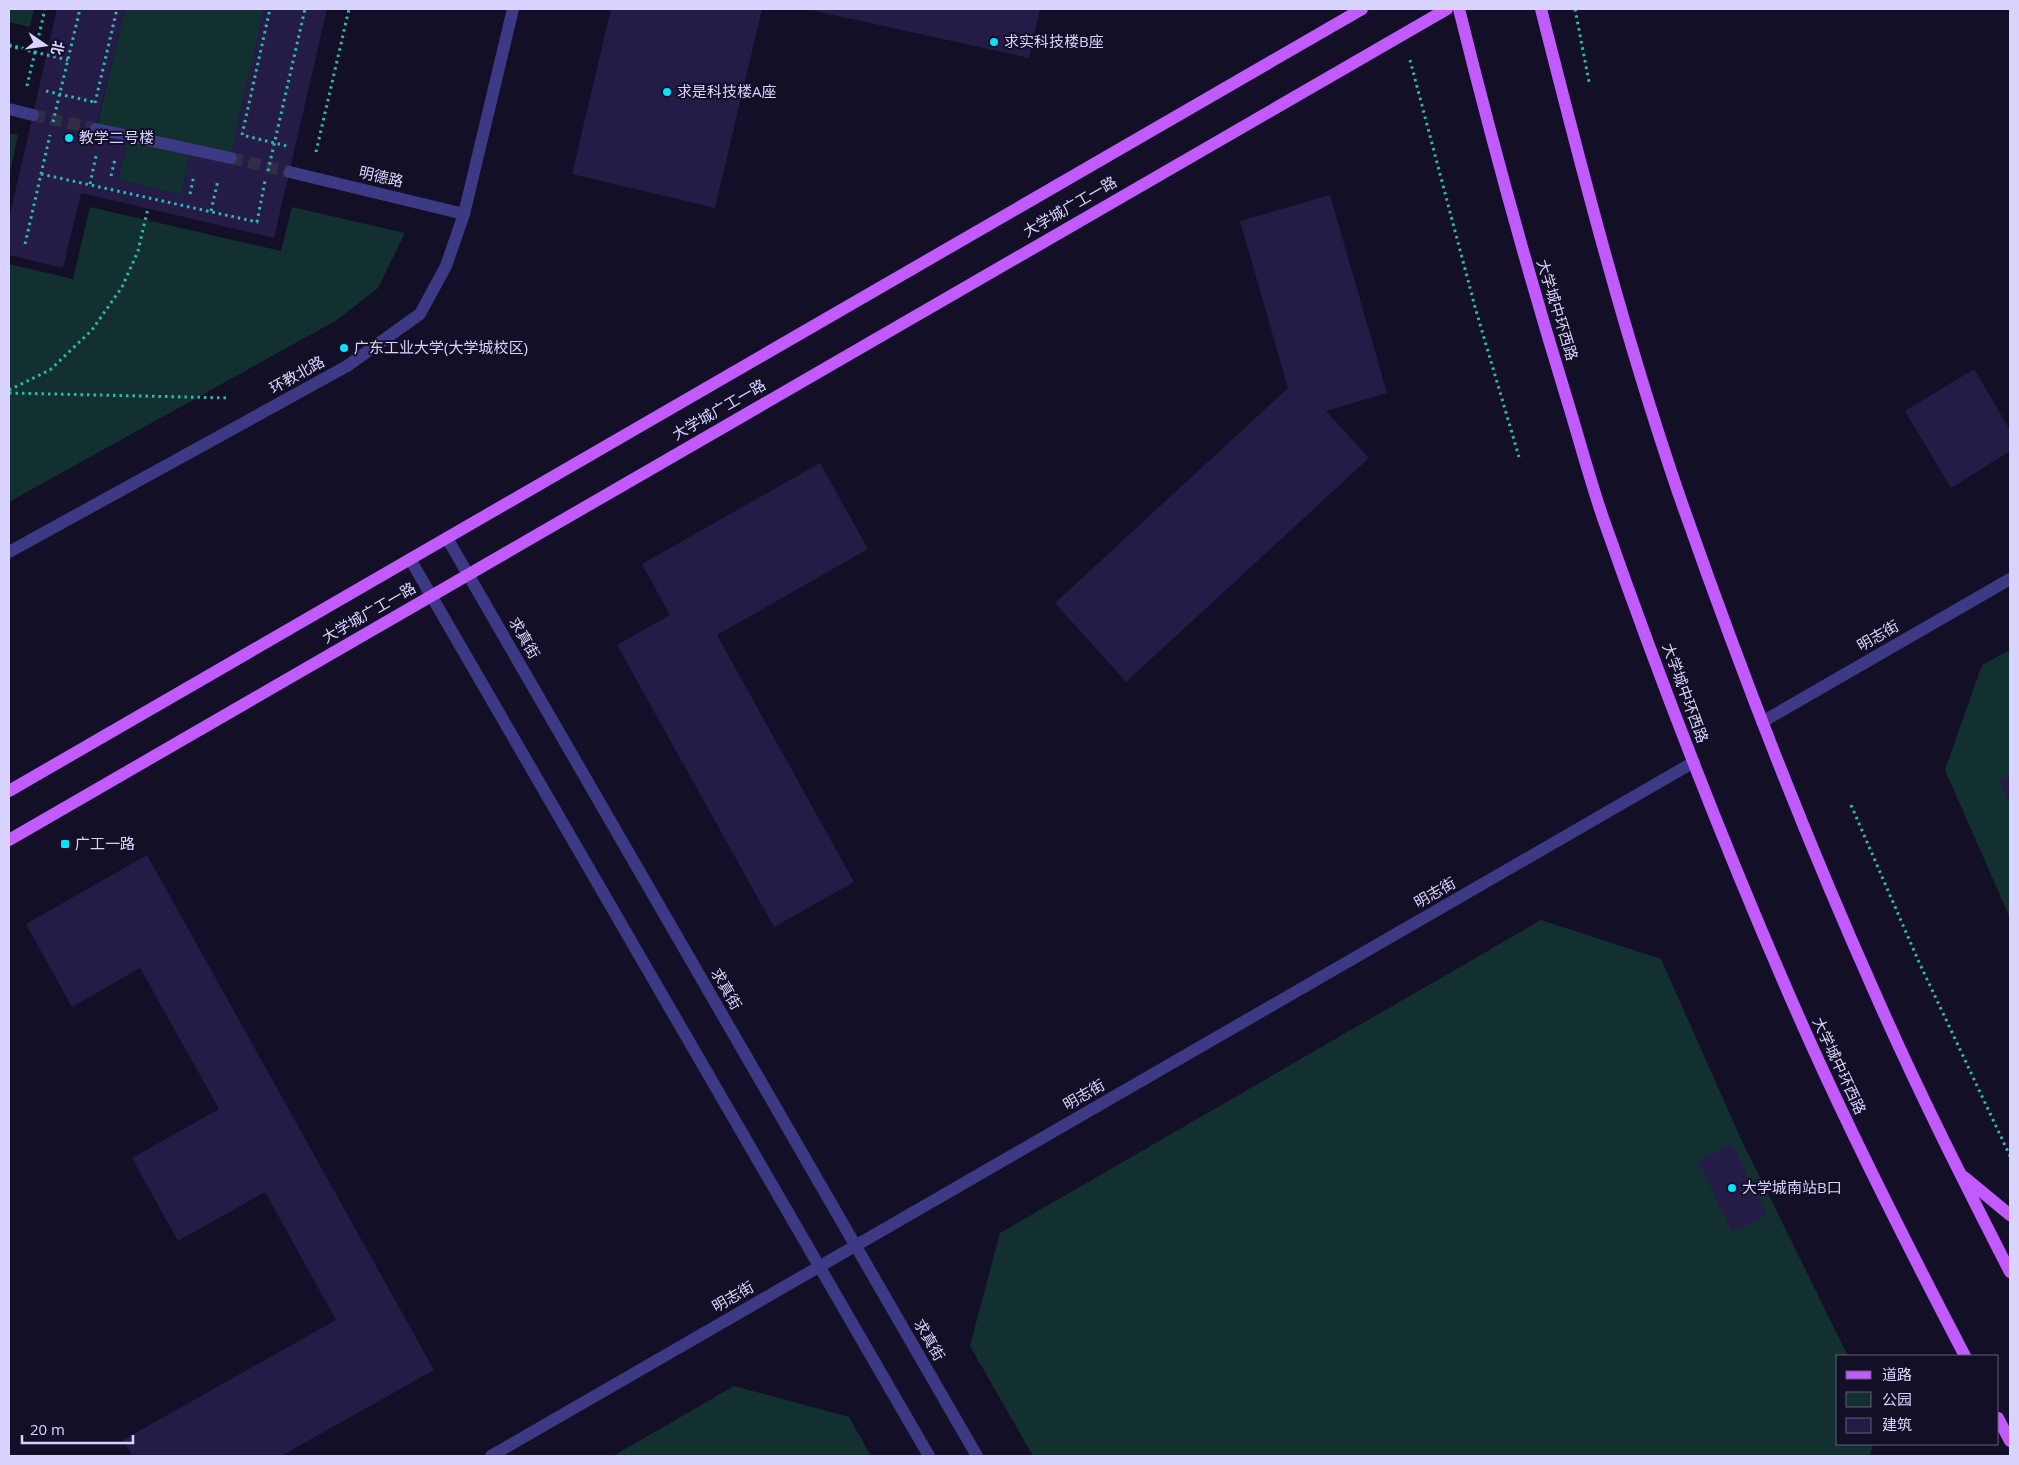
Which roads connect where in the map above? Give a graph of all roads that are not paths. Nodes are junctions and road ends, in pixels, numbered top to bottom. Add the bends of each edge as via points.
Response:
1 (513, 9) edge
2 (1362, 9) edge
3 (1447, 9) edge
4 (1459, 9) edge
5 (1541, 9) edge
6 (96, 129) tunnel mouth
7 (231, 158) tunnel mouth
8 (290, 172) tunnel mouth
9 (464, 214) junction
10 (447, 538) junction
11 (9, 552) edge
12 (410, 559) junction
13 (468, 574) junction
14 (2010, 579) edge
15 (431, 595) junction
16 (1762, 722) junction
17 (1694, 762) junction
18 (9, 791) edge
19 (9, 840) edge
20 (1960, 1173) junction
21 (2010, 1215) edge
22 (856, 1246) junction
23 (819, 1266) junction
24 (2010, 1272) edge
25 (1964, 1355) edge
26 (1999, 1420) edge
27 (2010, 1441) edge
28 (491, 1456) edge
29 (929, 1456) edge
30 (977, 1456) edge

1 - 9 street, 环教北路
2 - 10 main road, 大学城广工一路
3 - 13 main road, 大学城广工一路
4 - 17 main road, 大学城中环西路 via 1527,271 1594,488
5 - 16 main road via 1603,249 1636,357 1678,490
6 - 7 street
8 - 9 street, 明德路
9 - 11 street, 环教北路 via 446,266 420,314 347,366
10 - 12 main road, 大学城广工一路
10 - 13 street, 求真街
12 - 15 street
12 - 18 main road, 大学城广工一路
13 - 15 main road, 大学城广工一路
13 - 22 street, 求真街
14 - 16 street, 明志街
15 - 19 main road, 大学城广工一路
15 - 23 street
16 - 20 main road via 1874,992
17 - 22 street, 明志街
17 - 25 main road, 大学城中环西路 via 1802,1025 1890,1210
20 - 21 main road
20 - 24 main road
22 - 23 street, 明志街
22 - 30 street, 求真街
23 - 28 street, 明志街
23 - 29 street
26 - 27 main road

